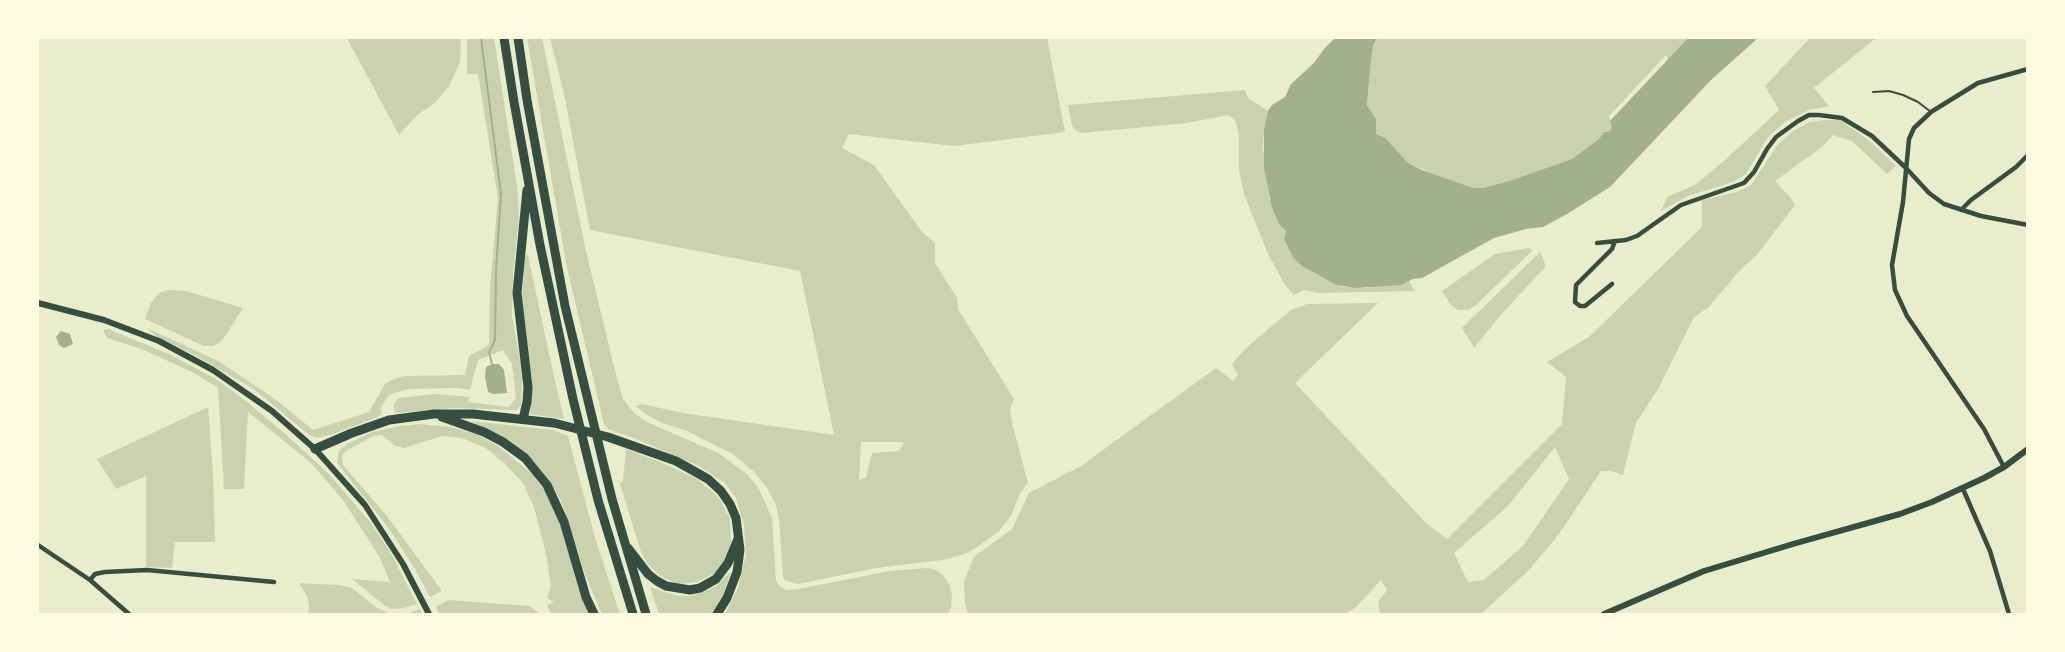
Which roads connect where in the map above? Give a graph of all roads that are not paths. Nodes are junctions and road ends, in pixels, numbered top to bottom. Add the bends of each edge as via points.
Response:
1 (504, 38) edge
2 (518, 38) edge
3 (2028, 69) edge
4 (1873, 92) dead end
5 (1931, 112) junction
6 (2028, 155) edge
7 (1906, 168) junction
8 (528, 178) junction
9 (1961, 210) junction
10 (2028, 225) edge
11 (1615, 241) junction
12 (1597, 243) dead end
13 (1612, 284) dead end
14 (38, 303) edge
15 (434, 414) junction
16 (522, 419) junction
17 (315, 449) junction
18 (2028, 449) edge
19 (2004, 467) junction
20 (1963, 489) junction
21 (739, 537) junction
22 (624, 543) junction
23 (38, 545) edge
24 (90, 580) junction
25 (274, 582) dead end
26 (129, 615) edge
27 (429, 615) edge
28 (594, 615) edge
29 (633, 615) edge
30 (646, 615) edge
31 (717, 615) edge
32 (1604, 615) edge
33 (2009, 615) edge

1 - 8 highway
2 - 22 highway via 554,249
3 - 5 street via 1978,83
4 - 5 lane via 1903,95
5 - 7 street via 1909,138
6 - 9 street
7 - 9 street via 1937,200
7 - 11 street via 1854,123 1831,115 1809,115 1776,137 1744,183 1681,205 1636,236
7 - 19 street via 1892,277 1902,307 1984,429
8 - 16 highway via 517,293 528,387
8 - 29 highway via 573,399
9 - 10 street
11 - 12 street
11 - 13 street via 1612,249 1576,285 1575,302 1585,306
14 - 17 street via 104,320 183,353 244,389
15 - 16 highway
15 - 17 highway via 387,421
15 - 28 highway via 503,442 525,458 547,485 564,522
16 - 21 highway via 608,437 644,448 694,471 722,491 736,518
17 - 27 street via 365,505 387,537
18 - 19 street
19 - 20 street
20 - 32 street via 1900,514 1704,571
20 - 33 street via 1990,551
21 - 22 highway via 716,579 690,590 657,581
21 - 31 highway via 735,581
22 - 30 highway
23 - 24 street
24 - 25 street via 105,572 147,570
24 - 26 street

